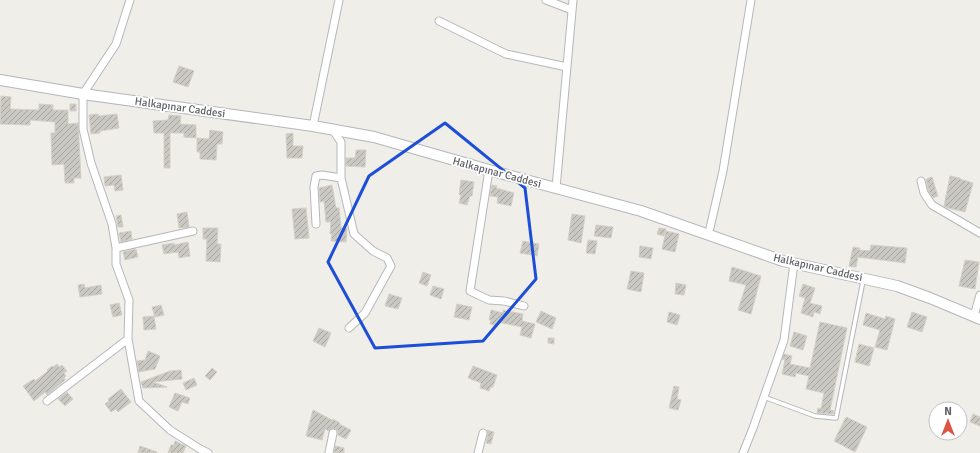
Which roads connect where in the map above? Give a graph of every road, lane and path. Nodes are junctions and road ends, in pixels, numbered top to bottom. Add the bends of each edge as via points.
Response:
1 (130, 0) edge
2 (339, 0) edge
3 (546, 0) edge
4 (573, 0) edge
5 (751, 0) edge
6 (572, 10) junction
7 (439, 21) dead end
8 (567, 67) junction
9 (0, 80) edge
10 (83, 94) junction
11 (313, 126) junction
12 (332, 129) junction
13 (489, 170) junction
14 (341, 178) junction
15 (921, 181) dead end
16 (556, 188) junction
17 (316, 224) dead end
18 (710, 228) dead end
19 (193, 231) dead end
20 (980, 233) edge
21 (116, 248) junction
22 (794, 263) junction
23 (864, 278) junction
24 (980, 295) edge
25 (524, 306) dead end
26 (977, 318) edge
27 (349, 328) dead end
28 (128, 339) junction
29 (764, 397) junction
30 (47, 401) dead end
31 (333, 433) dead end
32 (483, 433) dead end
33 (199, 451) edge
34 (208, 453) edge
35 (329, 453) edge
36 (478, 453) edge
37 (743, 453) edge

1 - 10 street via 116,44
2 - 11 street
3 - 6 street
4 - 6 street
5 - 18 street via 723,171
6 - 8 street
7 - 8 street via 506,54
8 - 16 street
9 - 10 main road, Halkapınar Caddesi
10 - 11 main road, Halkapınar Caddesi
10 - 21 street via 83,129 91,163 112,224
11 - 12 main road, Halkapınar Caddesi
12 - 13 main road, Halkapınar Caddesi via 374,137
12 - 14 street via 341,142
13 - 16 main road, Halkapınar Caddesi
13 - 25 street via 470,291 489,300
14 - 17 street via 322,174 316,176
14 - 27 street via 354,234 373,251 387,258 392,266 364,313
15 - 20 street via 924,193 932,205
16 - 22 main road, Halkapınar Caddesi via 641,211
19 - 21 street
21 - 28 street via 116,264 129,300
22 - 23 main road, Halkapınar Caddesi
22 - 29 street via 784,340
23 - 26 main road, Halkapınar Caddesi via 913,291
23 - 29 lane via 836,418 815,416
24 - 26 street
28 - 30 street
28 - 33 street via 139,401 170,430
29 - 37 street
31 - 35 street
32 - 36 street
33 - 34 street

